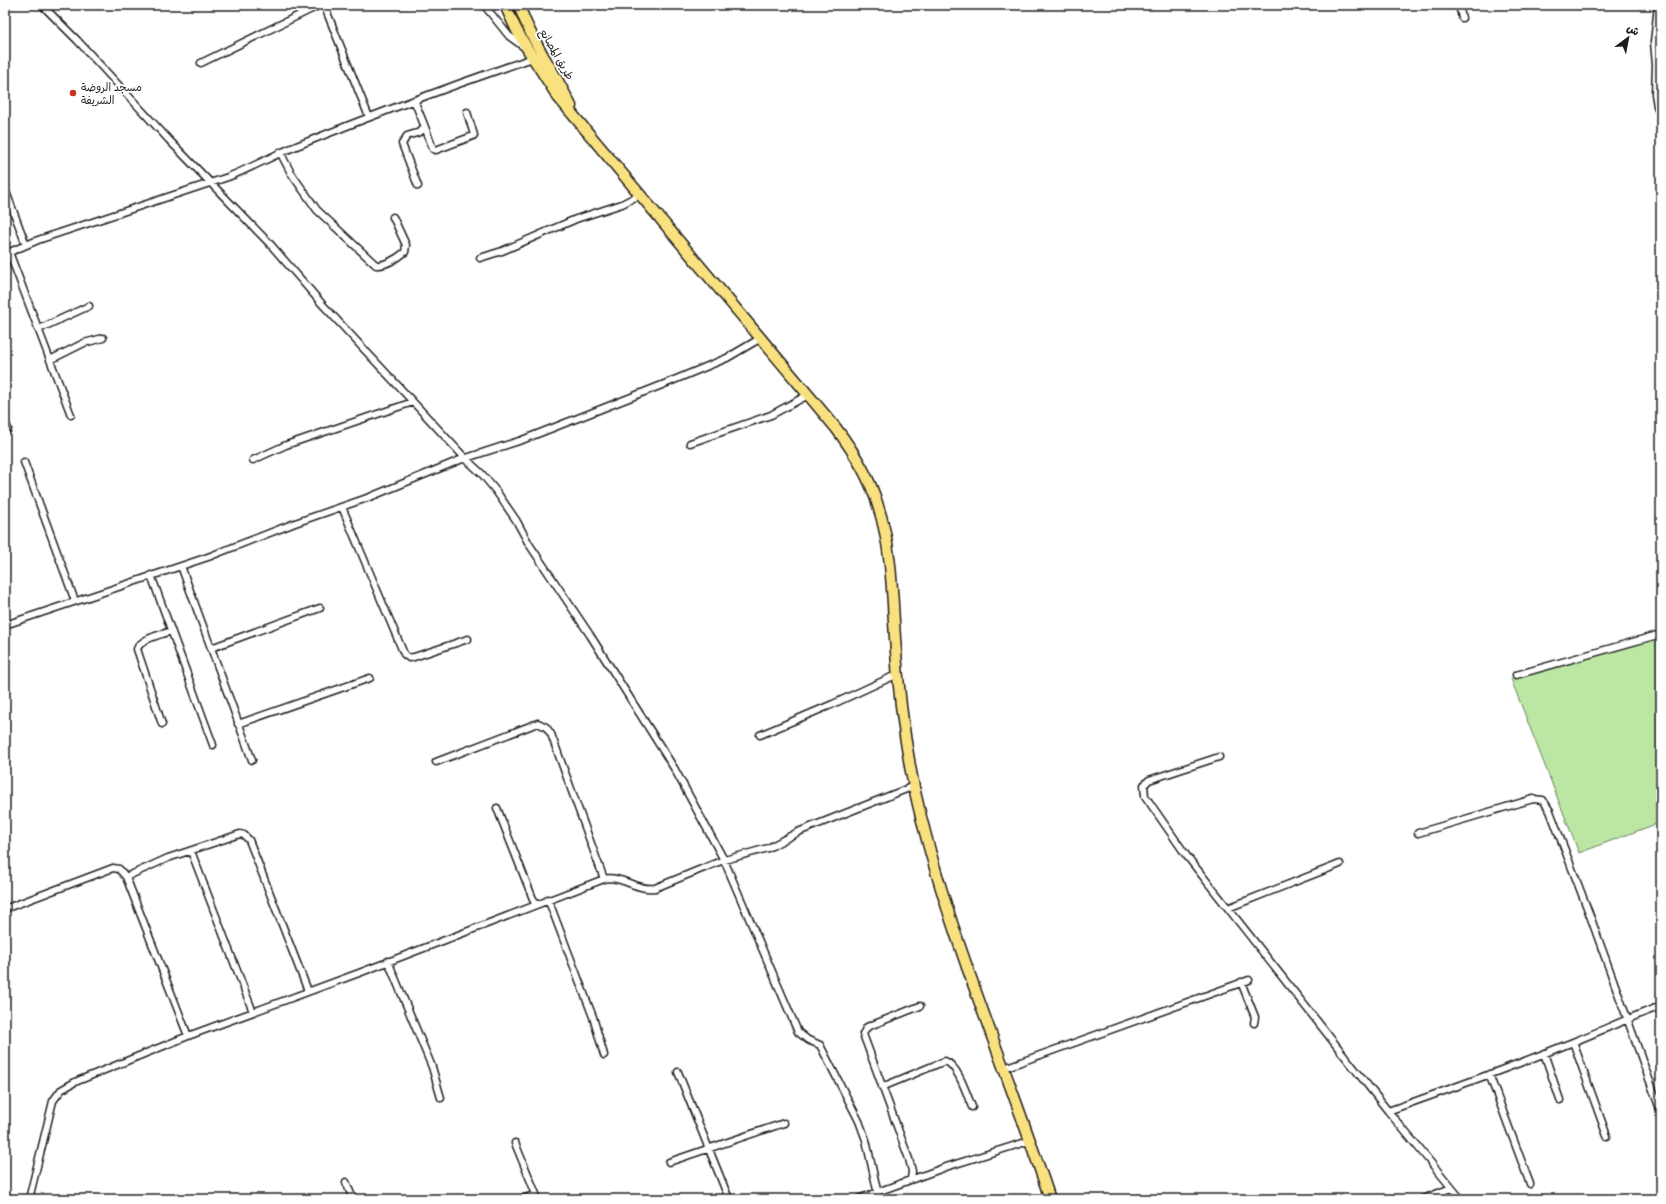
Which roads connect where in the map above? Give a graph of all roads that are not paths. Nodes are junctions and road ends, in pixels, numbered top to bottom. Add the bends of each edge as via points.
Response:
1 (42, 5) edge
2 (320, 5) edge
3 (324, 5) edge
4 (484, 5) edge
5 (506, 5) edge
6 (520, 5) edge
7 (1459, 5) edge
8 (1658, 5) edge
9 (1462, 18) dead end
10 (531, 54) junction
11 (201, 63) dead end
12 (414, 100) junction
13 (467, 112) dead end
14 (575, 115) junction
15 (1661, 115) edge
16 (369, 117) junction
17 (425, 127) junction
18 (280, 152) junction
19 (211, 183) junction
20 (418, 186) dead end
21 (5, 189) edge
22 (641, 194) junction
23 (393, 217) dead end
24 (26, 245) junction
25 (7, 253) edge
26 (480, 258) dead end
27 (89, 306) dead end
28 (39, 329) junction
29 (103, 338) dead end
30 (761, 338) junction
31 (50, 360) junction
32 (808, 396) junction
33 (413, 402) junction
34 (71, 415) dead end
35 (5, 421) edge
36 (8, 429) dead end
37 (690, 442) dead end
38 (466, 459) junction
39 (253, 460) dead end
40 (24, 462) dead end
41 (342, 507) junction
42 (181, 566) junction
43 (151, 575) junction
44 (75, 601) junction
45 (320, 608) dead end
46 (5, 625) edge
47 (172, 631) junction
48 (1661, 634) edge
49 (468, 639) dead end
50 (211, 648) junction
51 (898, 674) junction
52 (1516, 675) dead end
53 (370, 678) dead end
54 (162, 724) dead end
55 (238, 724) junction
56 (760, 735) dead end
57 (213, 745) dead end
58 (1218, 757) dead end
59 (252, 760) dead end
60 (436, 762) dead end
61 (914, 786) junction
62 (497, 808) dead end
63 (1418, 833) dead end
64 (191, 851) junction
65 (724, 860) junction
66 (1340, 864) dead end
67 (126, 877) junction
68 (604, 879) junction
69 (548, 899) junction
70 (535, 904) junction
71 (7, 908) dead end
72 (1228, 908) junction
73 (388, 961) junction
74 (1248, 980) dead end
75 (1241, 982) junction
76 (308, 991) junction
77 (920, 1006) dead end
78 (1661, 1006) edge
79 (253, 1012) junction
80 (1627, 1018) junction
81 (1254, 1023) dead end
82 (188, 1036) junction
83 (1573, 1042) junction
84 (1544, 1053) junction
85 (604, 1055) dead end
86 (1004, 1068) junction
87 (678, 1072) dead end
88 (1489, 1074) junction
89 (882, 1087) junction
90 (440, 1098) dead end
91 (1560, 1100) dead end
92 (972, 1107) dead end
93 (1388, 1111) junction
94 (1661, 1112) edge
95 (784, 1123) dead end
96 (1607, 1136) dead end
97 (1029, 1141) junction
98 (515, 1143) dead end
99 (708, 1147) junction
100 (669, 1162) dead end
101 (912, 1179) junction
102 (346, 1182) dead end
103 (1530, 1184) dead end
104 (1451, 1188) junction
105 (877, 1192) junction
106 (537, 1196) edge
107 (29, 1199) edge
108 (353, 1199) edge
109 (523, 1199) edge
110 (729, 1199) edge
111 (858, 1199) edge
112 (879, 1199) edge
113 (1050, 1199) edge
114 (1423, 1199) edge
115 (1461, 1199) edge

1 - 19 street
2 - 11 street
3 - 16 street
4 - 10 street via 510,36
5 - 10 main road
6 - 14 main road, طريق المصانع via 531,33
7 - 9 street
8 - 15 street via 1654,42 1655,94
10 - 12 street
10 - 14 main road via 554,90
12 - 16 street
12 - 17 street
13 - 17 street via 473,136 436,150 433,149
14 - 22 main road
16 - 18 street
17 - 20 street via 420,132 407,136 402,144
18 - 19 street via 248,169
18 - 23 street via 291,173 317,210 376,265 388,263 405,252 406,244
19 - 24 street
19 - 33 street via 271,245
21 - 24 street
22 - 26 street via 622,204 576,219
22 - 30 main road
24 - 25 street
25 - 28 street
27 - 28 street
28 - 31 street
29 - 31 street via 84,343
30 - 32 main road
30 - 38 street via 727,358 662,385 522,440
31 - 34 street
32 - 37 street via 771,415
32 - 51 main road via 854,453 865,472 878,506 891,578
33 - 38 street
33 - 39 street via 286,445
35 - 36 street
38 - 41 street
38 - 65 street via 496,491 590,635 674,768
40 - 44 street
41 - 42 street
41 - 49 street via 404,654 408,658 414,657
42 - 43 street
42 - 50 street
43 - 44 street
43 - 47 street
44 - 46 street
45 - 50 street
47 - 54 street via 143,641 137,649
47 - 57 street
48 - 52 street
50 - 55 street
51 - 56 street
51 - 61 main road
53 - 55 street
55 - 59 street
58 - 72 street via 1153,778 1145,783 1143,790 1147,800 1186,855
60 - 68 street via 522,728 542,724 551,734
61 - 65 street via 798,832 768,848
61 - 86 main road via 955,930
62 - 70 street
63 - 80 street via 1533,799 1543,800 1550,811
64 - 67 street via 158,862
64 - 76 street via 240,834 247,837
64 - 79 street
65 - 68 street via 651,888
65 - 105 street via 798,1032 820,1046 857,1116
66 - 72 street
67 - 71 street via 119,869 113,868
67 - 82 street
68 - 69 street
69 - 70 street
69 - 85 street via 594,1017
70 - 73 street
72 - 93 street
73 - 76 street
73 - 90 street via 432,1067
74 - 75 street
75 - 81 street via 1255,1017
75 - 86 street
76 - 79 street
77 - 89 street via 864,1030 863,1035
78 - 80 street
79 - 82 street
80 - 83 street
80 - 94 street
82 - 107 street via 61,1090 50,1110
83 - 84 street
83 - 96 street
84 - 88 street
84 - 91 street
86 - 97 main road
87 - 99 street
88 - 93 street
88 - 103 street
89 - 92 street via 945,1061 951,1064 957,1074
89 - 101 street via 911,1166
93 - 104 street
95 - 99 street
97 - 101 street
97 - 113 main road
98 - 106 street
99 - 100 street
99 - 110 street
101 - 105 street
102 - 108 street
104 - 114 street
104 - 115 street
105 - 111 street
105 - 112 street
106 - 109 street

